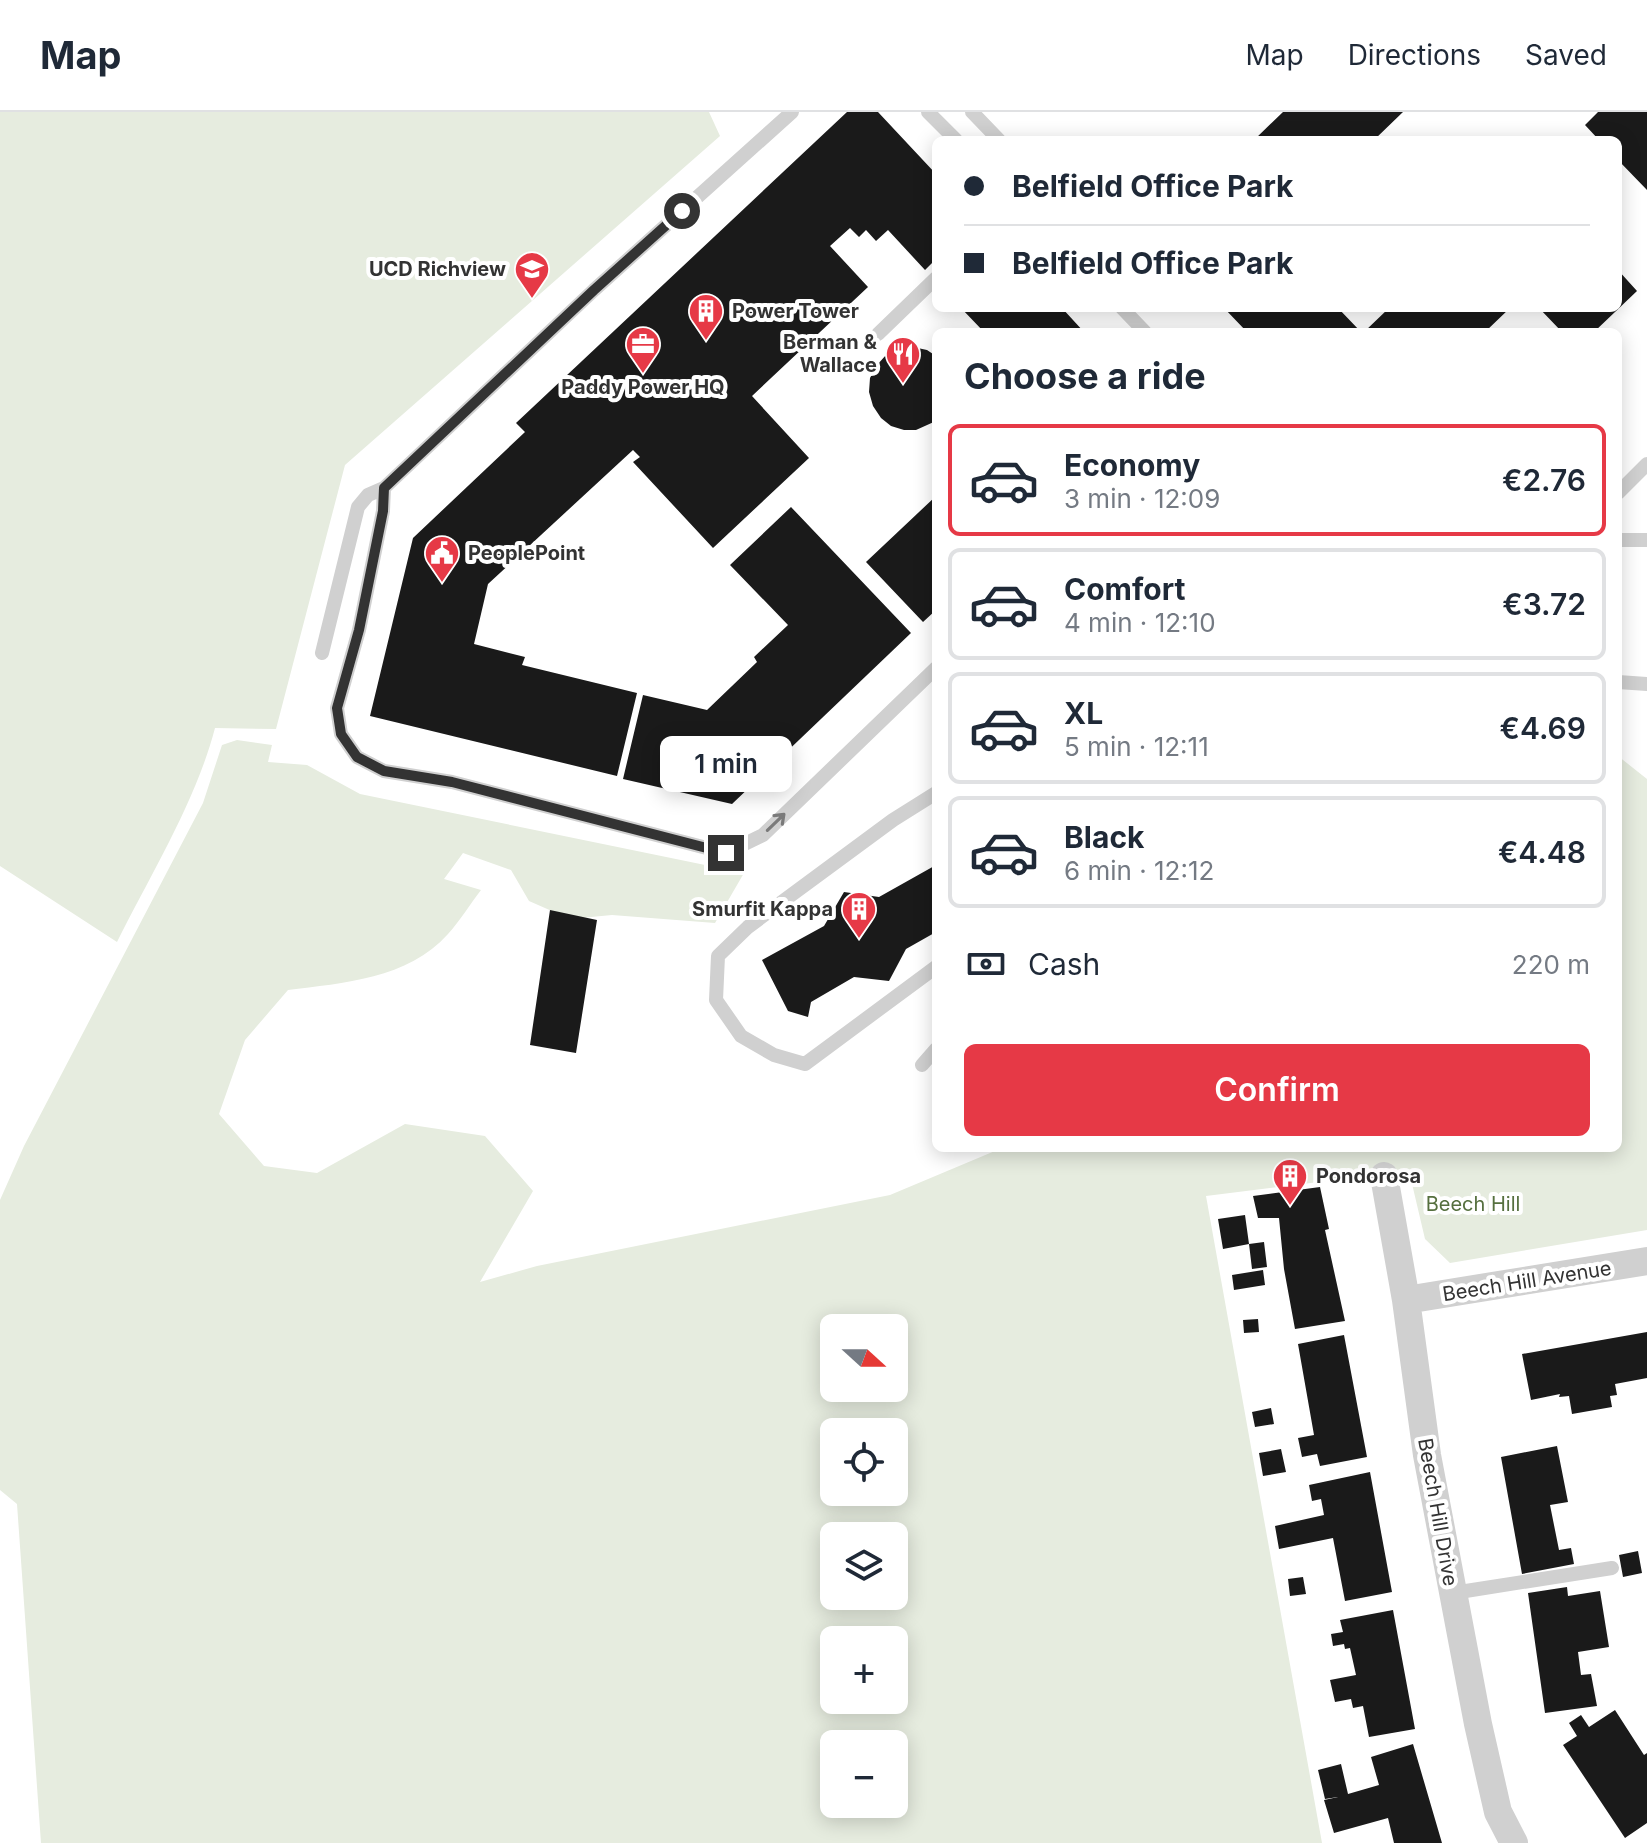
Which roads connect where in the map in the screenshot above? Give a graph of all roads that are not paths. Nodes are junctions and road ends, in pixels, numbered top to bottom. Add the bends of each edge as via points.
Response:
1 (792, 112) edge
2 (928, 112) edge
3 (972, 112) edge
4 (952, 136) edge
5 (995, 136) edge
6 (932, 282) edge
7 (1126, 312) edge
8 (1141, 328) edge
9 (878, 334) dead end
10 (1647, 464) edge
11 (384, 488) junction
12 (1622, 489) edge
13 (1622, 540) edge
14 (1647, 540) edge
15 (322, 653) dead end
16 (932, 672) edge
17 (1622, 682) edge
18 (1647, 684) edge
19 (932, 796) edge
20 (932, 970) edge
21 (932, 1054) edge
22 (922, 1065) dead end
23 (1384, 1176) dead end
24 (1647, 1261) edge
25 (1406, 1300) junction
26 (1612, 1568) dead end
27 (1453, 1593) junction
28 (1514, 1843) edge

1 - 11 lane
2 - 4 lane
3 - 5 lane
6 - 9 lane
7 - 8 lane
10 - 12 lane
11 - 15 lane via 358,507
11 -> 16 lane via 359,630 337,708 341,734 357,757 384,771 452,782 726,853 763,835
13 - 14 lane
17 - 18 lane
19 - 20 lane via 748,927 718,956 716,1000 741,1036 774,1055 805,1064
21 - 22 lane
23 - 25 street, Beech Hill Drive
24 - 25 street, Beech Hill Avenue
25 - 27 street, Beech Hill Drive
26 - 27 lane
27 - 28 street, Beech Hill Drive via 1485,1762 1498,1812

